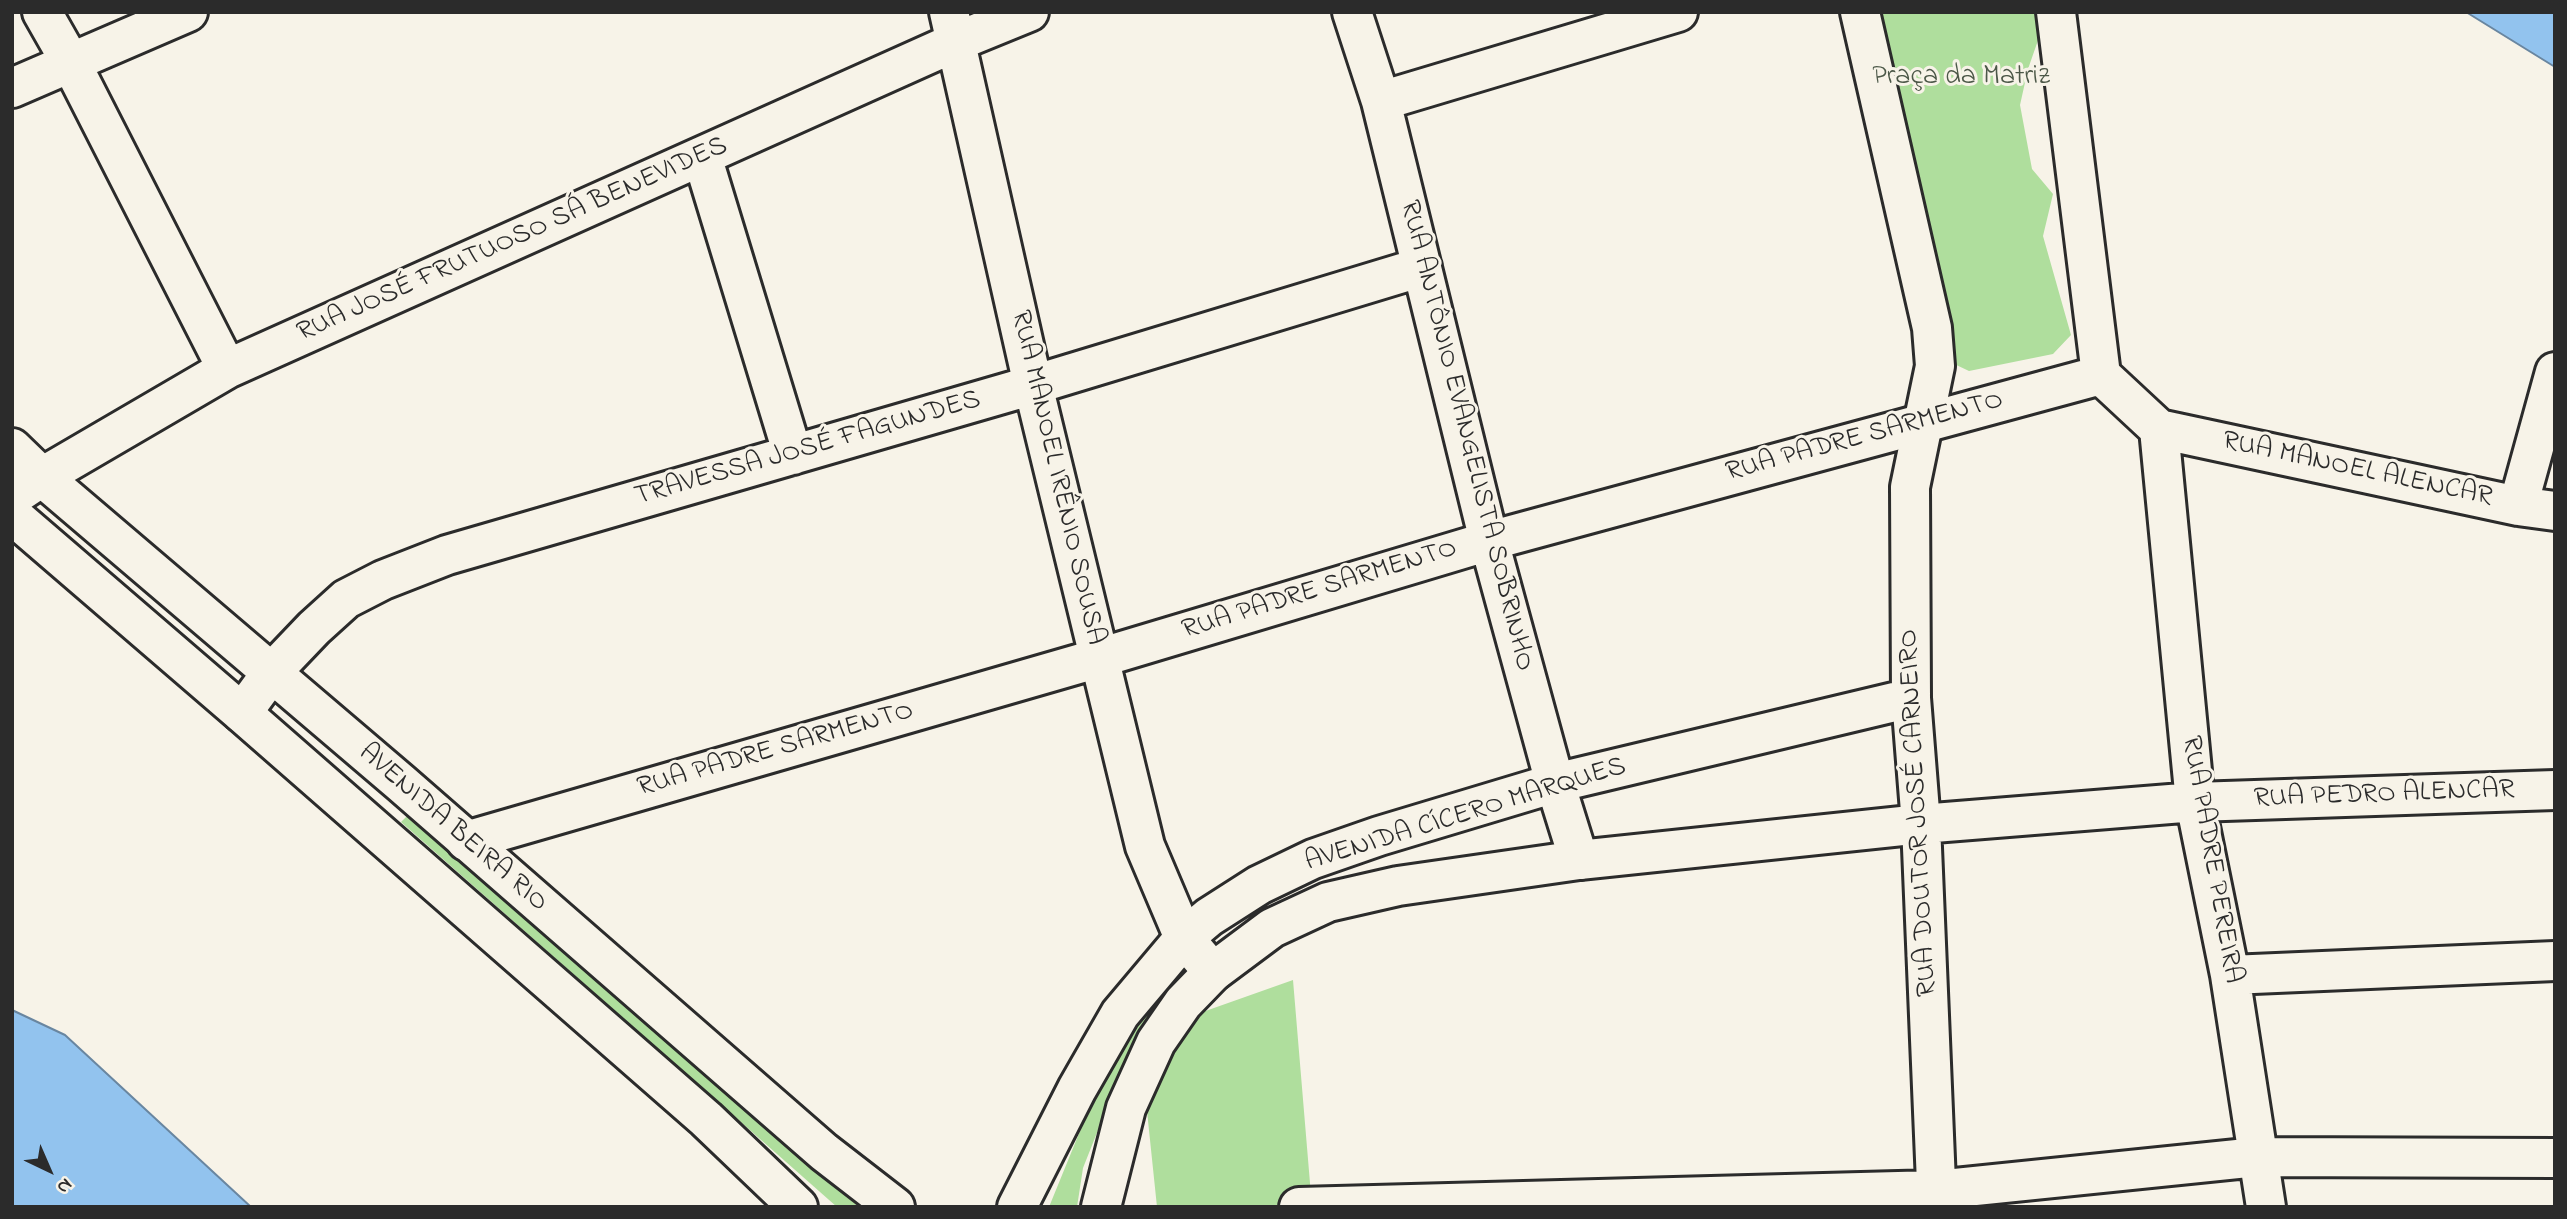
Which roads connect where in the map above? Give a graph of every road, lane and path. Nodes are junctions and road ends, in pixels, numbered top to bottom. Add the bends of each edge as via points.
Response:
1 (42, 12) edge
2 (188, 12) edge
3 (1029, 12) edge
4 (1352, 12) edge
5 (1678, 12) edge
6 (1860, 12) edge
7 (2056, 12) edge
8 (1586, 26) edge
9 (953, 27) edge
10 (71, 63) junction
11 (12, 88) edge
12 (1381, 101) junction
13 (702, 156) junction
14 (1422, 267) junction
15 (227, 369) junction
16 (2555, 372) edge
17 (2101, 375) junction
18 (1033, 386) junction
19 (1925, 421) junction
20 (2159, 429) junction
21 (12, 448) edge
22 (793, 455) junction
23 (27, 487) edge
24 (2536, 509) edge
25 (12, 515) edge
26 (1489, 541) junction
27 (1099, 658) junction
28 (272, 672) junction
29 (1911, 698) junction
30 (242, 713) junction
31 (401, 783) junction
32 (1555, 783) junction
33 (2555, 790) edge
34 (2195, 802) junction
35 (367, 824) junction
36 (1921, 824) junction
37 (466, 841) junction
38 (1579, 860) junction
39 (1184, 938) junction
40 (2555, 961) edge
41 (1213, 972) junction
42 (2230, 975) junction
43 (2258, 1157) junction
44 (2555, 1158) edge
45 (1937, 1198) edge
46 (798, 1207) edge
47 (895, 1207) edge
48 (1017, 1207) edge
49 (1101, 1207) edge
50 (1299, 1207) edge
51 (2266, 1207) edge

1 - 10 street
2 - 10 street
3 - 9 street, RUA JOSÉ FRUTUOSO SÁ BENEVIDES
4 - 12 street, RUA ANTÔNIO EVANGELISTA SOBRINHO
5 - 8 street
6 - 19 street, RUA DOUTOR JOSÉ CARNEIRO via 1932,328 1935,366
7 - 17 street
8 - 12 street
9 - 13 street, RUA JOSÉ FRUTUOSO SÁ BENEVIDES
9 - 18 street, RUA MANOEL IRÊNIO SOUSA
10 - 11 street
10 - 15 street
12 - 14 street, RUA ANTÔNIO EVANGELISTA SOBRINHO
13 - 15 street, RUA JOSÉ FRUTUOSO SÁ BENEVIDES
13 - 22 street
14 - 18 street, TRAVESSA JOSÉ FAGUNDES
14 - 26 street, RUA ANTÔNIO EVANGELISTA SOBRINHO
15 - 23 street, RUA JOSÉ FRUTUOSO SÁ BENEVIDES
16 - 24 street
17 - 19 street, RUA PADRE SARMENTO
17 - 20 street
18 - 22 street, TRAVESSA JOSÉ FAGUNDES
18 - 27 street, RUA MANOEL IRÊNIO SOUSA
19 - 26 street, RUA PADRE SARMENTO
19 - 29 street, RUA DOUTOR JOSÉ CARNEIRO via 1910,486
20 - 24 street, RUA MANOEL ALENCAR
20 - 34 street, RUA PADRE PEREIRA
21 - 23 street, AVENIDA BEIRA RIO
22 - 28 street, TRAVESSA JOSÉ FAGUNDES via 447,555 383,580 346,599
23 - 28 street, AVENIDA BEIRA RIO
25 - 30 street, AVENIDA BEIRA RIO
26 - 27 street, RUA PADRE SARMENTO
26 - 32 street, RUA ANTÔNIO EVANGELISTA SOBRINHO
27 - 37 street, RUA PADRE SARMENTO
27 - 39 street, RUA MANOEL IRÊNIO SOUSA via 1144,846
28 - 30 street, TRAVESSA JOSÉ FAGUNDES
28 - 31 street, AVENIDA BEIRA RIO
29 - 32 street, AVENIDA CÍCERO MARQUES
29 - 36 street, RUA DOUTOR JOSÉ CARNEIRO
30 - 35 street, AVENIDA BEIRA RIO
31 - 35 street
31 - 37 street, AVENIDA BEIRA RIO
32 - 38 street, RUA ANTÔNIO EVANGELISTA SOBRINHO
32 - 39 street, AVENIDA CÍCERO MARQUES via 1313,859 1259,885
33 - 34 street, RUA PEDRO ALENCAR
34 - 36 street, RUA PEDRO ALENCAR
34 - 42 street, RUA PADRE PEREIRA
35 - 46 street, AVENIDA BEIRA RIO via 706,1119
36 - 38 street, AVENIDA CÍCERO MARQUES
36 - 45 street, RUA DOUTOR JOSÉ CARNEIRO
37 - 47 street, AVENIDA BEIRA RIO via 824,1152
38 - 41 street, AVENIDA CÍCERO MARQUES via 1398,886 1328,902 1272,928
39 - 41 street, RUA MANOEL IRÊNIO SOUSA
39 - 48 street, AVENIDA CÍCERO MARQUES via 1120,1014
40 - 42 street
41 - 49 street, AVENIDA CÍCERO MARQUES via 1183,1003 1156,1042 1126,1108
42 - 43 street, RUA PADRE PEREIRA
43 - 44 street
43 - 45 street
43 - 51 street, RUA PADRE PEREIRA
45 - 50 street

